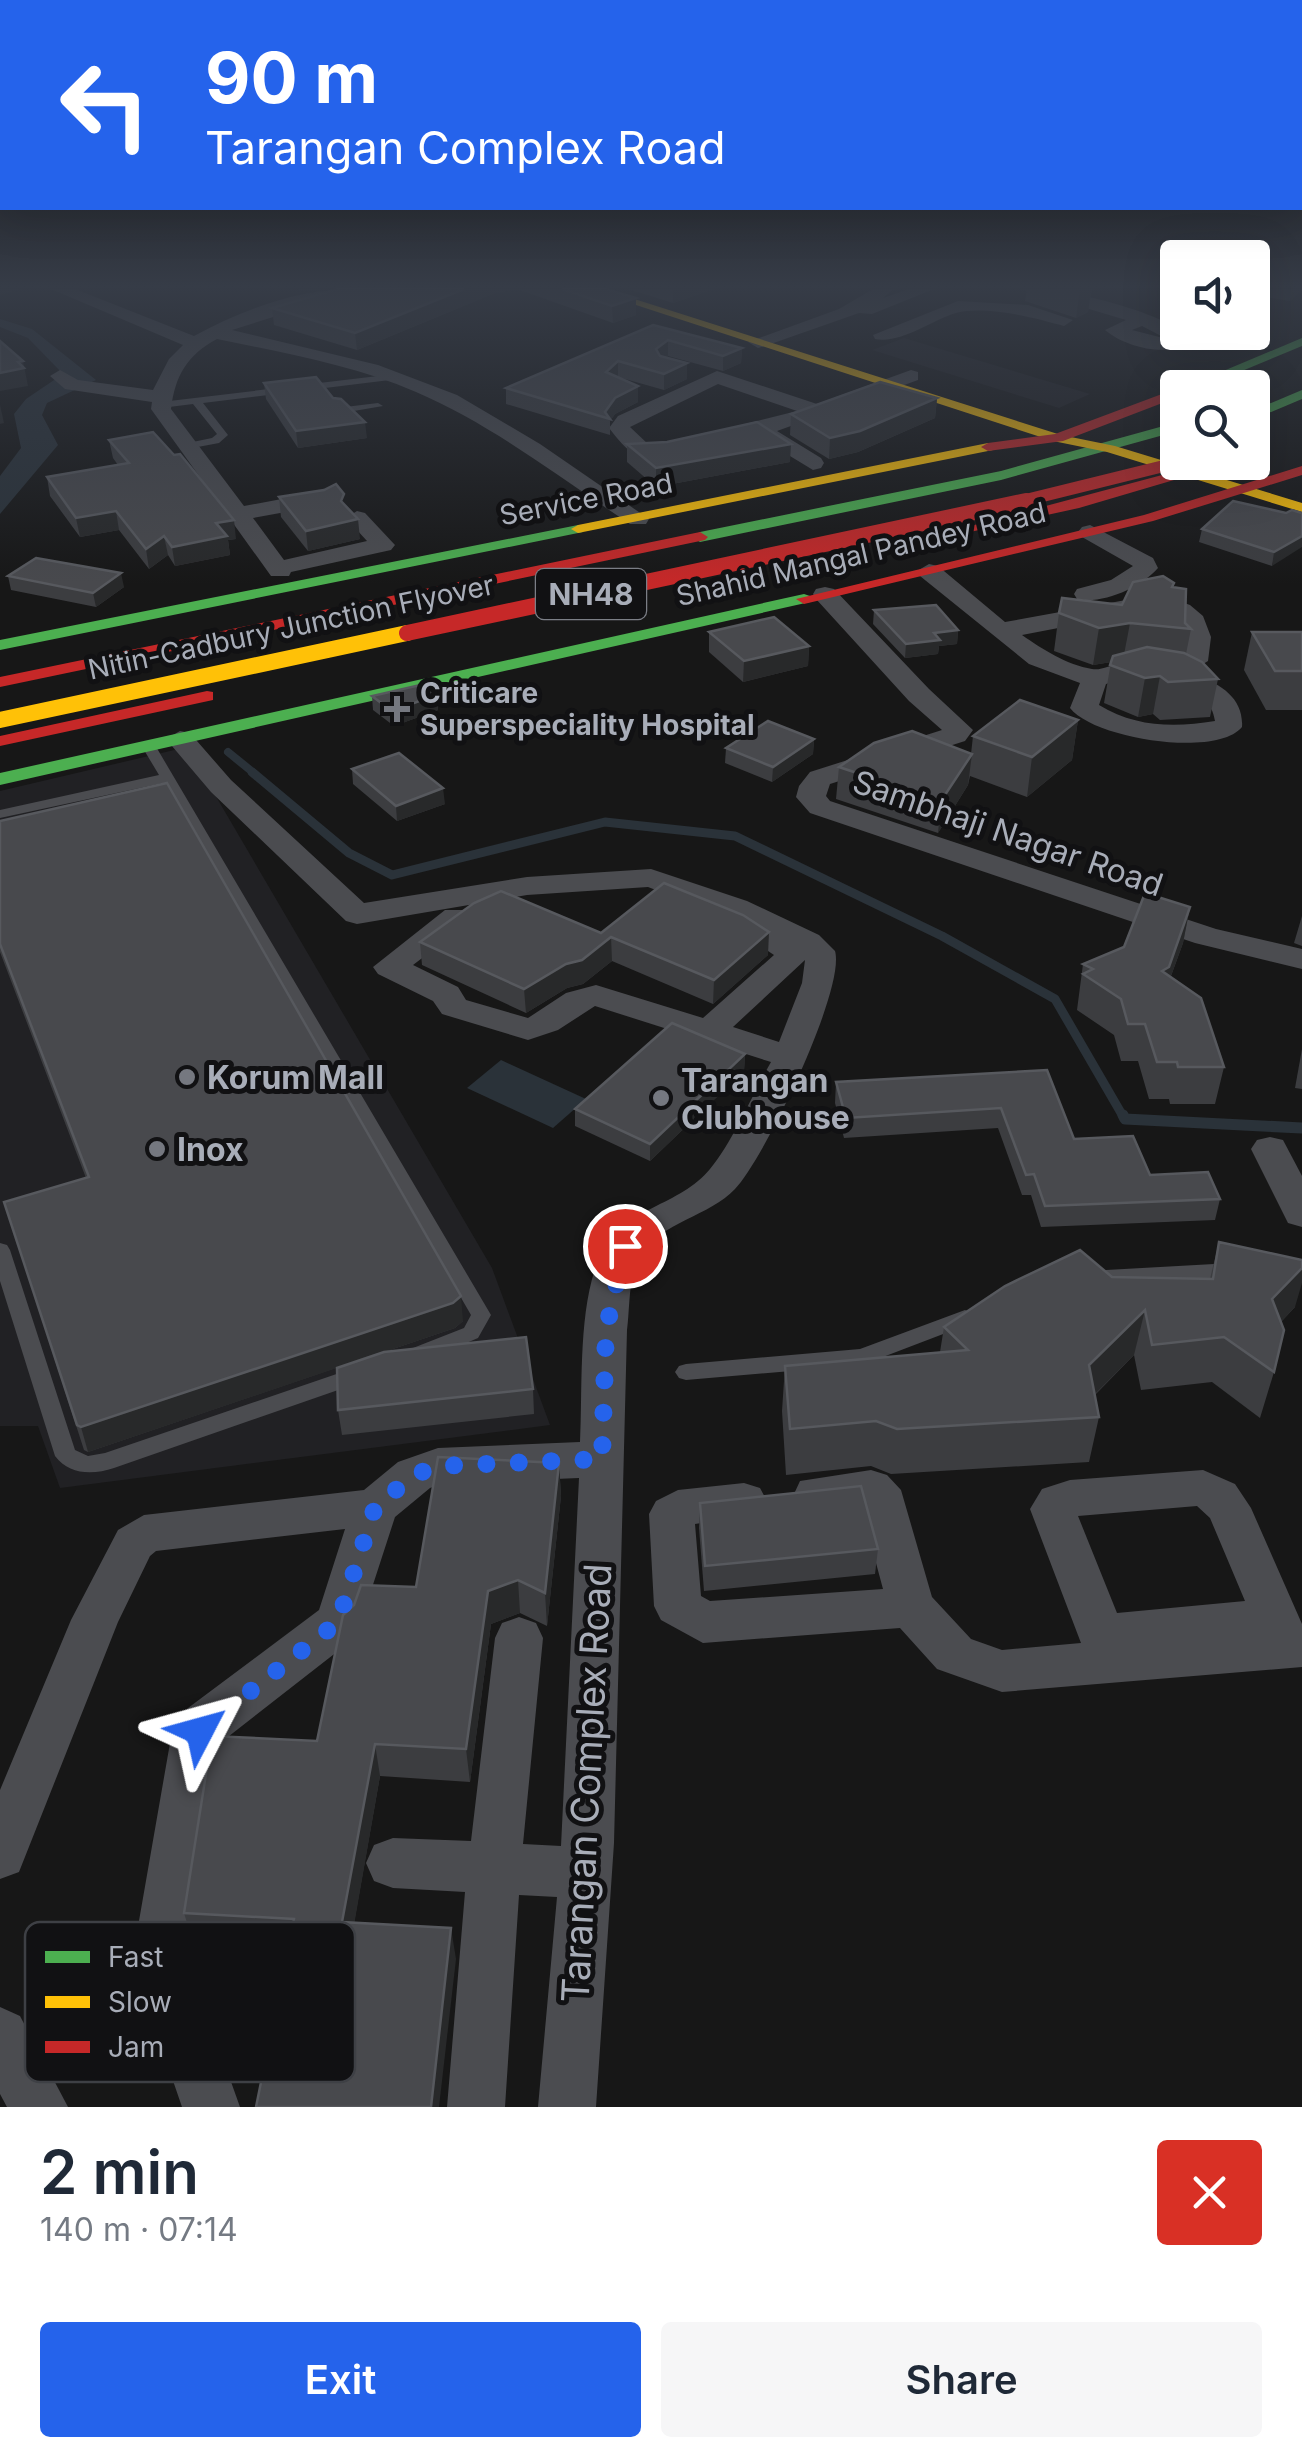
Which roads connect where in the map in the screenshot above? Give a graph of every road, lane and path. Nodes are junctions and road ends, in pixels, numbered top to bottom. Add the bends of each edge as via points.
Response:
1 (85, 387) edge
2 (163, 387) edge
3 (351, 387) edge
4 (364, 387) edge
5 (422, 387) edge
6 (696, 387) edge
7 (748, 387) edge
8 (878, 387) edge
9 (898, 387) edge
10 (949, 387) edge
11 (327, 390) junction
12 (635, 392) edge
13 (1302, 394) edge
14 (1160, 399) edge
15 (160, 401) junction
16 (196, 401) junction
17 (666, 402) junction
18 (1270, 408) edge
19 (818, 411) junction
20 (1302, 416) edge
21 (1084, 428) junction
22 (1270, 429) edge
23 (764, 431) junction
24 (1160, 432) edge
25 (1058, 438) junction
26 (187, 446) junction
27 (1121, 446) junction
28 (1160, 448) edge
29 (1160, 455) edge
30 (813, 463) dead end
31 (1050, 463) junction
32 (1302, 470) edge
33 (1160, 472) edge
34 (1160, 478) edge
35 (1238, 480) edge
36 (1255, 487) junction
37 (1302, 494) edge
38 (1106, 497) junction
39 (325, 498) edge
40 (1302, 508) edge
41 (236, 514) junction
42 (357, 518) edge
43 (638, 520) junction
44 (1090, 532) junction
45 (929, 571) junction
46 (826, 594) junction
47 (991, 624) junction
48 (0, 645) edge
49 (1195, 662) edge
50 (1095, 679) junction
51 (0, 682) edge
52 (0, 699) edge
53 (0, 720) edge
54 (0, 741) edge
55 (164, 742) junction
56 (167, 778) junction
57 (0, 779) edge
58 (0, 814) edge
59 (519, 896) junction
60 (1302, 959) edge
61 (708, 1031) junction
62 (792, 1058) junction
63 (1270, 1149) dead end
64 (1302, 1214) edge
65 (0, 1250) edge
66 (1263, 1270) edge
67 (1069, 1279) edge
68 (984, 1310) edge
69 (686, 1372) dead end
70 (602, 1459) junction
71 (375, 1507) junction
72 (911, 1606) junction
73 (1288, 1637) edge
74 (520, 1638) dead end
75 (1107, 1648) junction
76 (0, 1854) edge
77 (393, 1863) dead end
78 (494, 1870) junction
79 (586, 1873) junction
80 (166, 1922) edge
81 (0, 2036) edge
82 (25, 2082) edge
83 (25, 2082) edge
84 (202, 2082) edge
85 (39, 2107) edge
86 (211, 2107) edge
87 (476, 2107) edge
88 (566, 2107) edge

1 - 15 street
2 - 15 street
3 - 11 lane
4 - 11 lane via 378,407 342,410
5 - 43 street
6 - 17 street
7 - 19 street
8 - 19 street
9 - 25 main road
10 - 21 main road
11 - 16 lane
12 - 17 street
13 - 18 main road
14 - 21 main road, Service Road
15 - 16 lane
15 - 26 street
16 - 26 lane via 223,435
17 - 23 street via 618,428 654,452
19 - 23 street
20 - 22 main road
21 - 25 main road, Service Road
21 - 27 main road
23 - 30 street
24 - 27 main road
25 - 27 main road
25 - 43 main road, Service Road
26 - 41 street
27 - 29 main road
27 - 31 main road
28 - 52 main road, Nitin-Cadbury Junction Flyover / NH48 via 1028,483
31 - 38 main road via 1102,477 1109,485
31 - 51 main road
32 - 36 main road
33 - 53 main road, Nitin-Cadbury Junction Flyover / NH48, bridge
34 - 38 main road
35 - 36 main road
36 - 37 main road
36 - 40 main road
36 - 44 main road, Shahid Mangal Pandey Road
38 - 54 main road
39 - 41 street
41 - 42 street via 279,570 383,546
43 - 48 main road, Service Road
44 - 45 main road, Shahid Mangal Pandey Road
44 - 47 street via 1146,568 1106,590
45 - 46 main road, Shahid Mangal Pandey Road
45 - 47 street
46 - 55 main road, Shahid Mangal Pandey Road
46 - 60 street, Sambhaji Nagar Road via 958,730 820,778 811,796 820,807 1206,936
47 - 49 street via 1044,623 1108,634 1118,607 1150,600 1182,610 1201,634
47 - 50 street via 1038,658
50 - 50 street via 1119,670 1202,685 1216,693 1228,728 1184,737 1103,721 1084,708
55 - 56 lane
55 - 57 main road, Shahid Mangal Pandey Road
55 - 59 street, Tarangan Complex Road via 222,786 357,914
56 - 58 lane
56 - 65 lane via 482,1315 458,1340 106,1462 75,1462 66,1456
59 - 61 street via 654,895 784,944 787,964
59 - 61 street via 453,919 390,967 446,994 454,1006 522,1029 539,1027 580,998 596,995
59 - 62 street, Tarangan Complex Road via 651,878 808,942 819,951 821,972
61 - 62 street
62 - 70 street, Tarangan Complex Road via 718,1184 635,1237 620,1256 606,1330
63 - 64 street
66 - 67 lane
68 - 69 lane via 862,1357
70 - 71 street via 438,1466 414,1475
70 - 79 street, Tarangan Complex Road
71 - 76 street via 151,1531 138,1538 96,1620
71 - 80 street via 338,1622 206,1724 194,1743
72 - 72 street via 703,1622 678,1606 672,1514 678,1508 871,1488 885,1503
72 - 75 street via 954,1654 1002,1671
73 - 75 street
73 - 75 street via 1219,1496 1203,1488 1070,1498 1053,1508
74 - 78 street
77 - 78 street
78 - 79 street
78 - 87 street
79 - 88 street, Tarangan Complex Road
81 - 83 street
82 - 85 street
84 - 86 street

